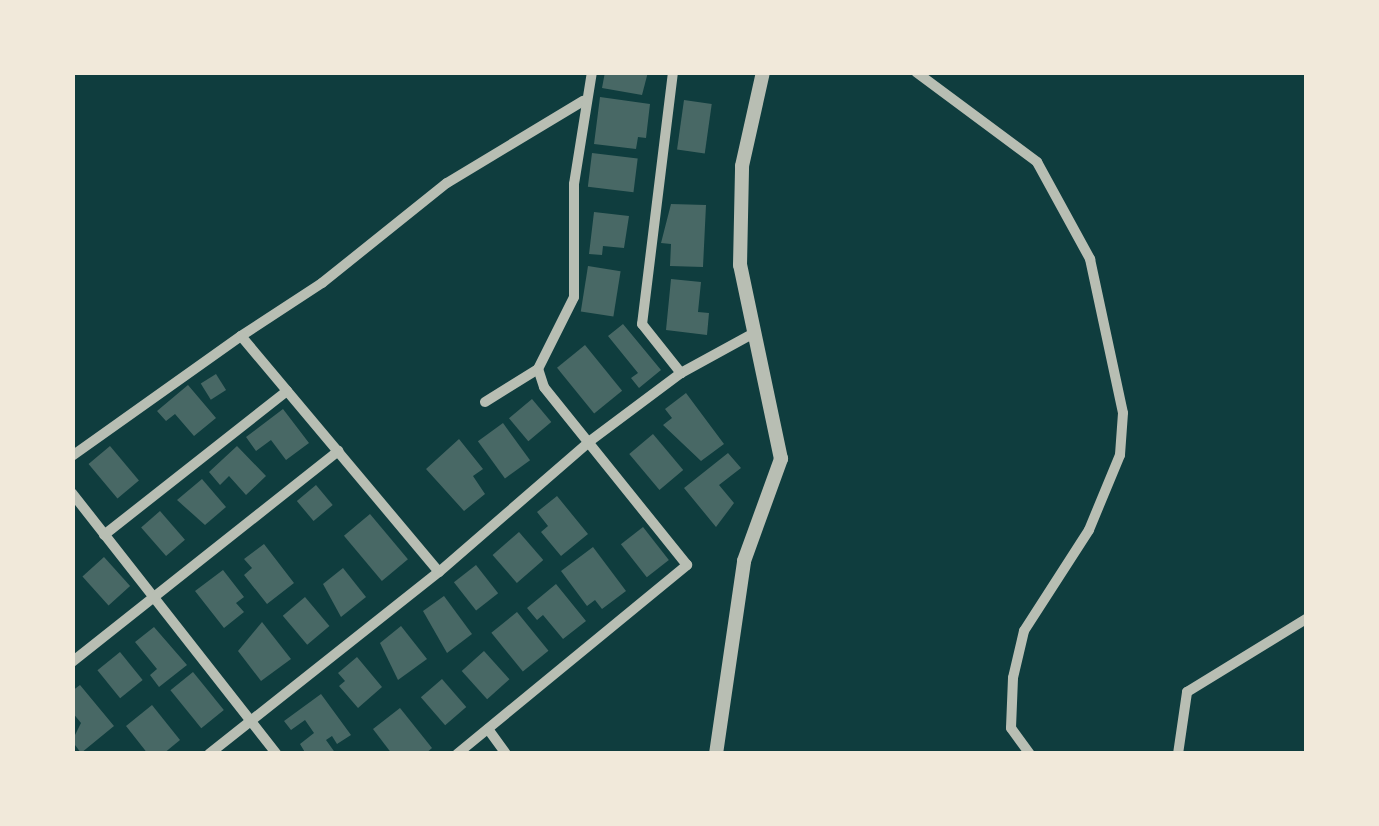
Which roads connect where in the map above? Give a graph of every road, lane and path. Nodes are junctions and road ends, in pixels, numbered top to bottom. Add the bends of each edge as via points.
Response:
1 (592, 72) edge
2 (673, 72) edge
3 (763, 72) edge
4 (916, 72) edge
5 (583, 101) junction
6 (754, 332) junction
7 (240, 336) junction
8 (538, 368) junction
9 (681, 373) junction
10 (287, 391) junction
11 (484, 402) dead end
12 (590, 441) junction
13 (338, 451) junction
14 (72, 456) edge
15 (72, 493) edge
16 (104, 535) junction
17 (439, 572) junction
18 (151, 595) junction
19 (1306, 620) edge
20 (72, 662) edge
21 (250, 719) junction
22 (488, 730) junction
23 (209, 754) edge
24 (278, 754) edge
25 (458, 754) edge
26 (506, 754) edge
27 (716, 754) edge
28 (1030, 754) edge
29 (1178, 754) edge

1 - 5 street
2 - 9 street via 642,324
3 - 6 street via 742,166 740,265
4 - 28 street via 1037,162 1090,259 1124,414 1120,456 1089,530 1024,631 1012,678 1011,728
5 - 7 street via 447,182 322,283
5 - 8 street via 574,184 574,296
6 - 9 street
6 - 27 street via 781,459 744,561
7 - 10 street
7 - 14 street
8 - 11 street
8 - 12 street via 544,387
9 - 12 street
10 - 13 street
10 - 16 street
12 - 17 street
12 - 22 street via 687,565
13 - 17 street
13 - 18 street
15 - 16 street
16 - 18 street
17 - 21 street
18 - 20 street
18 - 21 street
19 - 29 street via 1186,692
21 - 23 street
21 - 24 street
22 - 25 street
22 - 26 street

